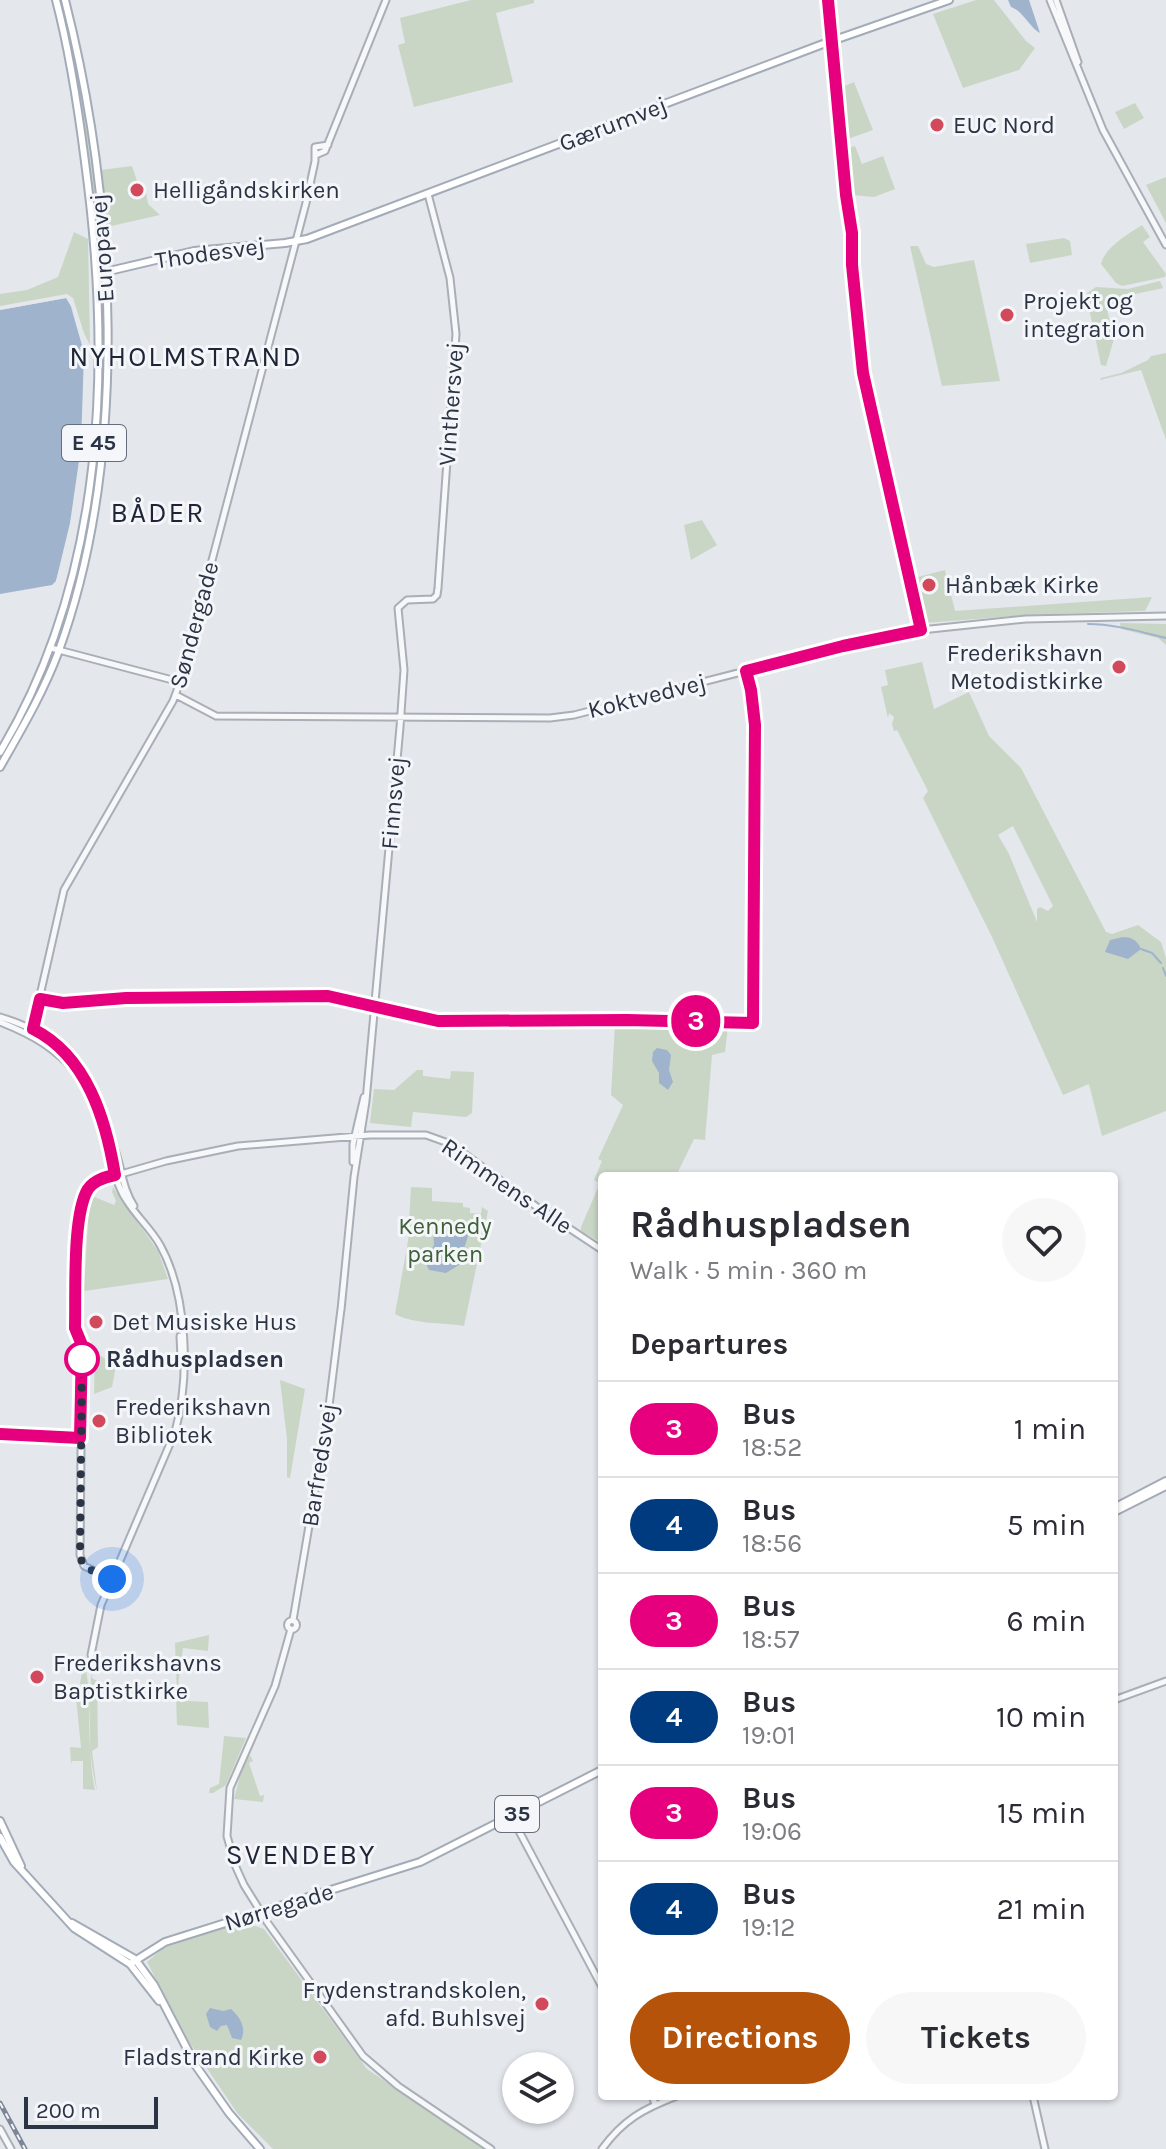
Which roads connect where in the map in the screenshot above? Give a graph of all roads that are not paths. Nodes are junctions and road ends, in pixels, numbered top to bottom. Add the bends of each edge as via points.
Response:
1 (56, 0) edge
2 (65, 0) edge
3 (386, 0) edge
4 (828, 0) edge
5 (939, 0) edge
6 (949, 0) edge
7 (1050, 0) edge
8 (1056, 0) edge
9 (931, 5) junction
10 (832, 42) junction
11 (1085, 86) junction
12 (328, 145) junction
13 (316, 155) junction
14 (424, 195) junction
15 (294, 242) junction
16 (1166, 245) edge
17 (102, 266) junction
18 (401, 603) joint
19 (1166, 616) edge
20 (921, 630) junction
21 (55, 649) junction
22 (180, 682) junction
23 (176, 695) junction
24 (401, 717) junction
25 (0, 752) edge
26 (0, 767) edge
27 (374, 1005) joint
28 (0, 1019) edge
29 (32, 1032) junction
30 (358, 1135) junction
31 (118, 1174) junction
32 (598, 1247) edge
33 (1166, 1484) edge
34 (1118, 1508) edge
35 (112, 1579) junction
36 (91, 1655) dead end
37 (1166, 1681) edge
38 (1118, 1699) edge
39 (598, 1772) edge
40 (511, 1816) junction
41 (0, 1821) edge
42 (0, 1837) edge
43 (16, 1860) junction
44 (261, 1912) junction
45 (132, 1961) junction
46 (598, 1979) edge
47 (654, 2100) edge
48 (666, 2100) edge
49 (1034, 2100) edge
50 (655, 2104) junction
51 (0, 2129) edge
52 (11, 2149) edge
53 (260, 2149) edge
54 (491, 2149) edge
55 (602, 2149) edge
56 (1045, 2149) edge

1 - 17 main road, Europavej / E 45
2 - 17 main road, Europavej / E 45 via 92,143
3 - 12 street
4 - 10 street
5 - 9 main road, Gærumvej
6 - 9 main road, Gærumvej
7 - 11 street
8 - 11 street
9 - 10 main road, Gærumvej
10 - 14 main road, Gærumvej
10 - 20 street via 865,385
11 - 16 street via 1118,161
12 - 13 street
12 - 13 street, Søndergade via 315,147
13 - 15 street, Søndergade
14 - 15 main road, Gærumvej
14 - 18 street, Vinthersvej via 450,278 456,334 435,598
15 - 17 main road, Thodesvej
15 - 22 street, Søndergade
17 - 21 main road, Europavej / E 45 via 92,471
17 - 21 main road, Europavej / E 45 via 107,382 100,469 77,593
18 - 24 street, Finnsvej
19 - 20 street, Koktvedvej via 1026,619
20 - 24 street, Koktvedvej via 562,717
21 - 22 street
21 - 25 main road, Europavej / E 45
21 - 26 main road, Europavej / E 45 via 36,703
22 - 23 street, Søndergade
23 - 24 street, Koktvedvej via 216,716
23 - 29 street, Søndergade via 64,890
24 - 27 street, Finnsvej
27 - 30 street, Barfredsvej
28 - 29 street
29 - 31 street via 52,1040 74,1062 105,1125
30 - 31 street, Rimmens Alle via 238,1146
30 - 32 street, Rimmens Alle via 413,1134 445,1140
30 - 44 street, Barfredsvej via 341,1310 293,1620 297,1625 291,1629 275,1686 228,1800 232,1855
31 - 35 street via 165,1255 184,1347 175,1432
31 - 35 street, Rimmens Alle via 91,1186 85,1197 75,1328 82,1345 81,1563
33 - 34 main road
35 - 36 street via 97,1618
37 - 38 street
39 - 40 main road, 35
40 - 44 main road, Nørregade / 35 via 396,1871
40 - 46 street
41 - 43 main road
42 - 43 main road
43 - 45 main road via 72,1923
44 - 45 main road, Nørregade / 35 via 165,1942
44 - 54 street via 370,2064
45 - 53 main road via 204,2077
47 - 50 street
48 - 50 street
49 - 56 street
50 - 55 street via 630,2119
51 - 52 street

